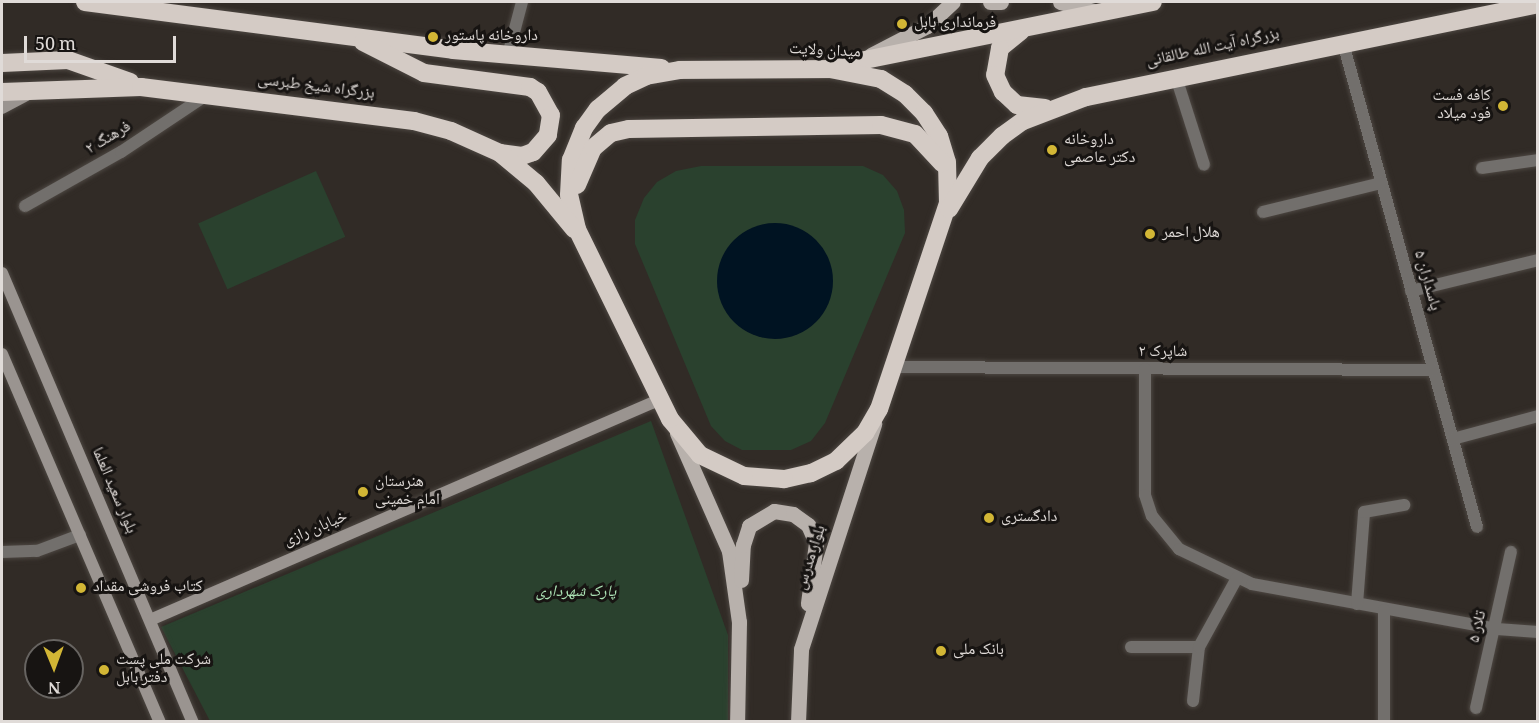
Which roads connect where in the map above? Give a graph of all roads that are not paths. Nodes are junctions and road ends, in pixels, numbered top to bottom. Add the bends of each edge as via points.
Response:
1 (85, 2) edge
2 (522, 2) edge
3 (953, 2) edge
4 (990, 2) edge
5 (1001, 2) edge
6 (1060, 2) edge
7 (1153, 2) edge
8 (1538, 4) edge
9 (146, 6) edge
10 (1103, 12) junction
11 (1037, 25) junction
12 (351, 36) junction
13 (1343, 43) junction
14 (508, 55) junction
15 (861, 61) junction
16 (2, 63) edge
17 (818, 69) junction
18 (680, 70) junction
19 (1176, 77) junction
20 (141, 87) junction
21 (36, 90) junction
22 (2, 92) edge
23 (208, 94) junction
24 (1086, 97) junction
25 (2, 108) edge
26 (500, 153) junction
27 (1538, 160) edge
28 (1204, 165) dead end
29 (1482, 168) dead end
30 (949, 181) junction
31 (1381, 183) junction
32 (25, 206) dead end
33 (1263, 212) dead end
34 (945, 216) junction
35 (579, 231) junction
36 (1538, 260) edge
37 (2, 273) edge
38 (1411, 291) junction
39 (2, 354) edge
40 (893, 367) junction
41 (1146, 369) junction
42 (1433, 369) junction
43 (661, 399) junction
44 (879, 410) junction
45 (1538, 416) edge
46 (670, 419) junction
47 (1453, 439) junction
48 (1404, 505) dead end
49 (1477, 527) dead end
50 (80, 535) junction
51 (2, 552) edge
52 (1511, 552) dead end
53 (1237, 578) junction
54 (1357, 604) junction
55 (1384, 610) junction
56 (150, 620) junction
57 (739, 622) junction
58 (1497, 628) junction
59 (1538, 632) edge
60 (1131, 647) dead end
61 (1199, 647) junction
62 (801, 649) junction
63 (1193, 701) dead end
64 (1476, 708) dead end
65 (160, 722) edge
66 (194, 722) edge
67 (737, 722) edge
68 (798, 722) edge
69 (1384, 722) edge

1 - 9 highway
2 - 14 street
3 - 15 main road via 927,26
4 - 5 main road
6 - 10 main road
7 - 10 highway
8 - 13 highway, بزرگراه آیت الله طالقانی
9 - 12 highway
10 - 11 highway
11 - 15 highway
11 - 24 highway via 1013,35 1000,48 995,75 1003,92 1017,105 1035,109
12 - 14 highway
12 - 26 highway via 424,73 530,87 538,92 551,115 548,135 533,152 522,156
13 - 19 highway, بزرگراه آیت الله طالقانی
13 - 31 street, پاسداران ۵
14 - 18 highway
15 - 17 highway
16 - 20 highway via 68,60
17 - 18 highway, میدان ولایت
17 - 30 highway, میدان ولایت via 869,75 905,94 939,136
18 - 35 highway, میدان ولایت via 646,76 625,86 590,118 569,171
19 - 24 highway, بزرگراه آیت الله طالقانی
19 - 28 street
20 - 21 highway, بزرگراه شیخ طبرسی
20 - 23 highway, بزرگراه شیخ طبرسی
21 - 22 highway, بزرگراه شیخ طبرسی
21 - 25 main road
23 - 26 highway, بزرگراه شیخ طبرسی via 414,121 451,131
23 - 32 street, فرهنگ ۲ via 121,152
24 - 34 highway, بزرگراه آیت الله طالقانی via 1023,121 1002,136 980,158
26 - 35 highway, بزرگراه شیخ طبرسی via 536,183
27 - 29 street
30 - 34 highway, میدان ولایت
30 - 35 highway via 942,163 923,139 889,126 629,129 605,137 586,159 577,182
31 - 33 street
31 - 38 street, پاسداران ۵
34 - 40 highway, میدان ولایت
35 - 43 highway, میدان ولایت
36 - 38 street
37 - 56 main road, بلوار سعید العلما
38 - 42 street, پاسداران ۵
39 - 50 main road
40 - 41 street, شاپرک ۲
40 - 44 highway, میدان ولایت
41 - 42 street, شاپرک ۲
41 - 53 street via 1145,495 1152,516 1179,549
42 - 47 street, پاسداران ۵
43 - 46 highway, میدان ولایت
43 - 56 main road, خیابان رازی
44 - 46 highway, میدان ولایت via 865,433 841,457 811,473 784,479 750,478 720,467 692,447
44 - 62 main road, بلوار مدرس
45 - 47 street
46 - 57 main road via 725,537
47 - 49 street, پاسداران ۵
48 - 54 street via 1364,512
50 - 51 street via 37,551
50 - 65 main road
52 - 58 street, تلار ۵
53 - 54 street
53 - 61 street
54 - 55 street
55 - 58 street
55 - 69 street
56 - 66 main road, بلوار سعید العلما
57 - 62 main road via 745,535 764,514 793,514 808,525 816,543
57 - 67 main road
58 - 59 street
58 - 64 street, تلار ۵
60 - 61 street
61 - 63 street
62 - 68 main road, بلوار مدرس

